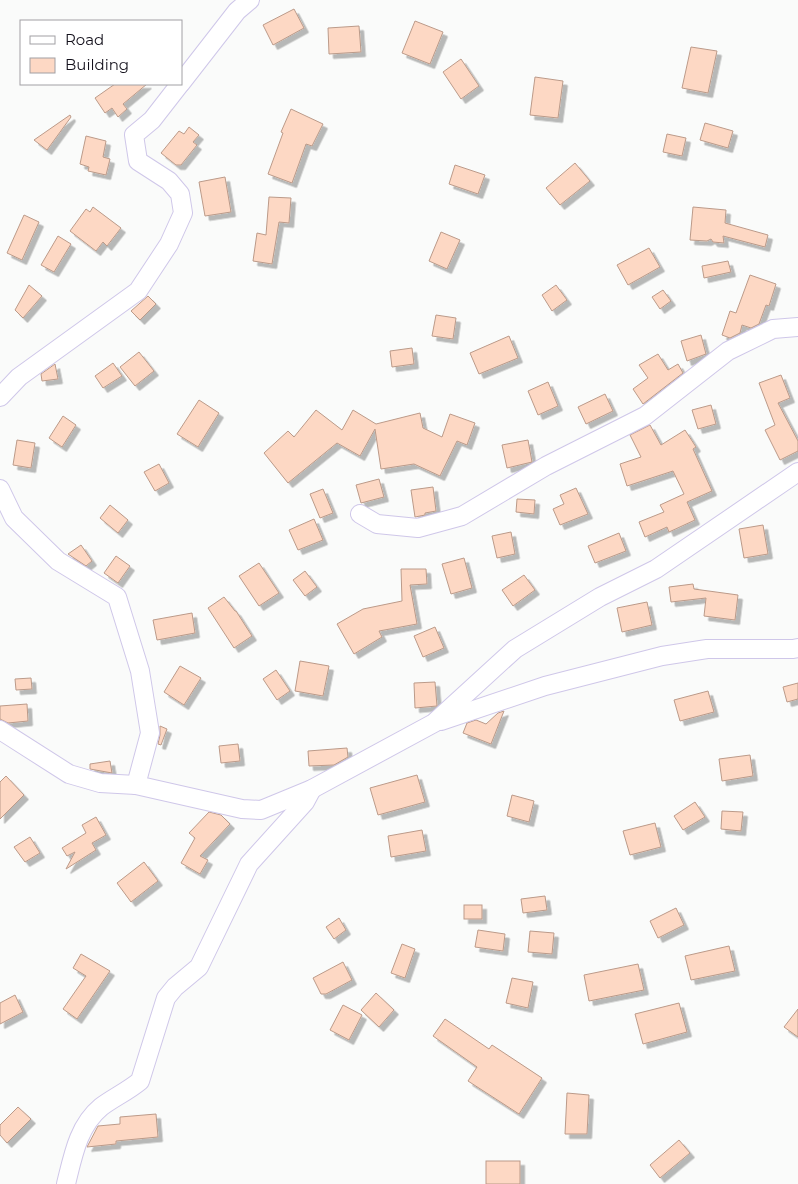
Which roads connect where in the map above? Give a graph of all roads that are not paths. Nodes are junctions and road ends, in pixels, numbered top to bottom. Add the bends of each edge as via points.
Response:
1 (250, 0) edge
2 (182, 82) edge
3 (179, 85) edge
4 (798, 327) edge
5 (0, 398) edge
6 (798, 472) edge
7 (0, 489) edge
8 (360, 514) dead end
9 (798, 648) edge
10 (434, 723) junction
11 (0, 730) edge
12 (136, 785) junction
13 (312, 790) junction
14 (66, 1184) edge

1 - 2 street via 237,11
3 - 5 street via 152,120 134,135 138,161 169,181 180,194 183,213 169,244 138,291 19,377
4 - 8 street via 773,328 728,351 645,416 546,466 462,516 418,528 377,524
6 - 10 street via 656,569 600,596 515,649
7 - 12 street via 14,518 58,561 117,597 140,671 150,733
9 - 10 street via 707,648 662,656 545,686
10 - 13 street
11 - 12 street via 69,774 100,783
12 - 13 street via 242,809 261,810
13 - 14 street via 249,864 199,967 174,987 166,998 140,1081 86,1122

